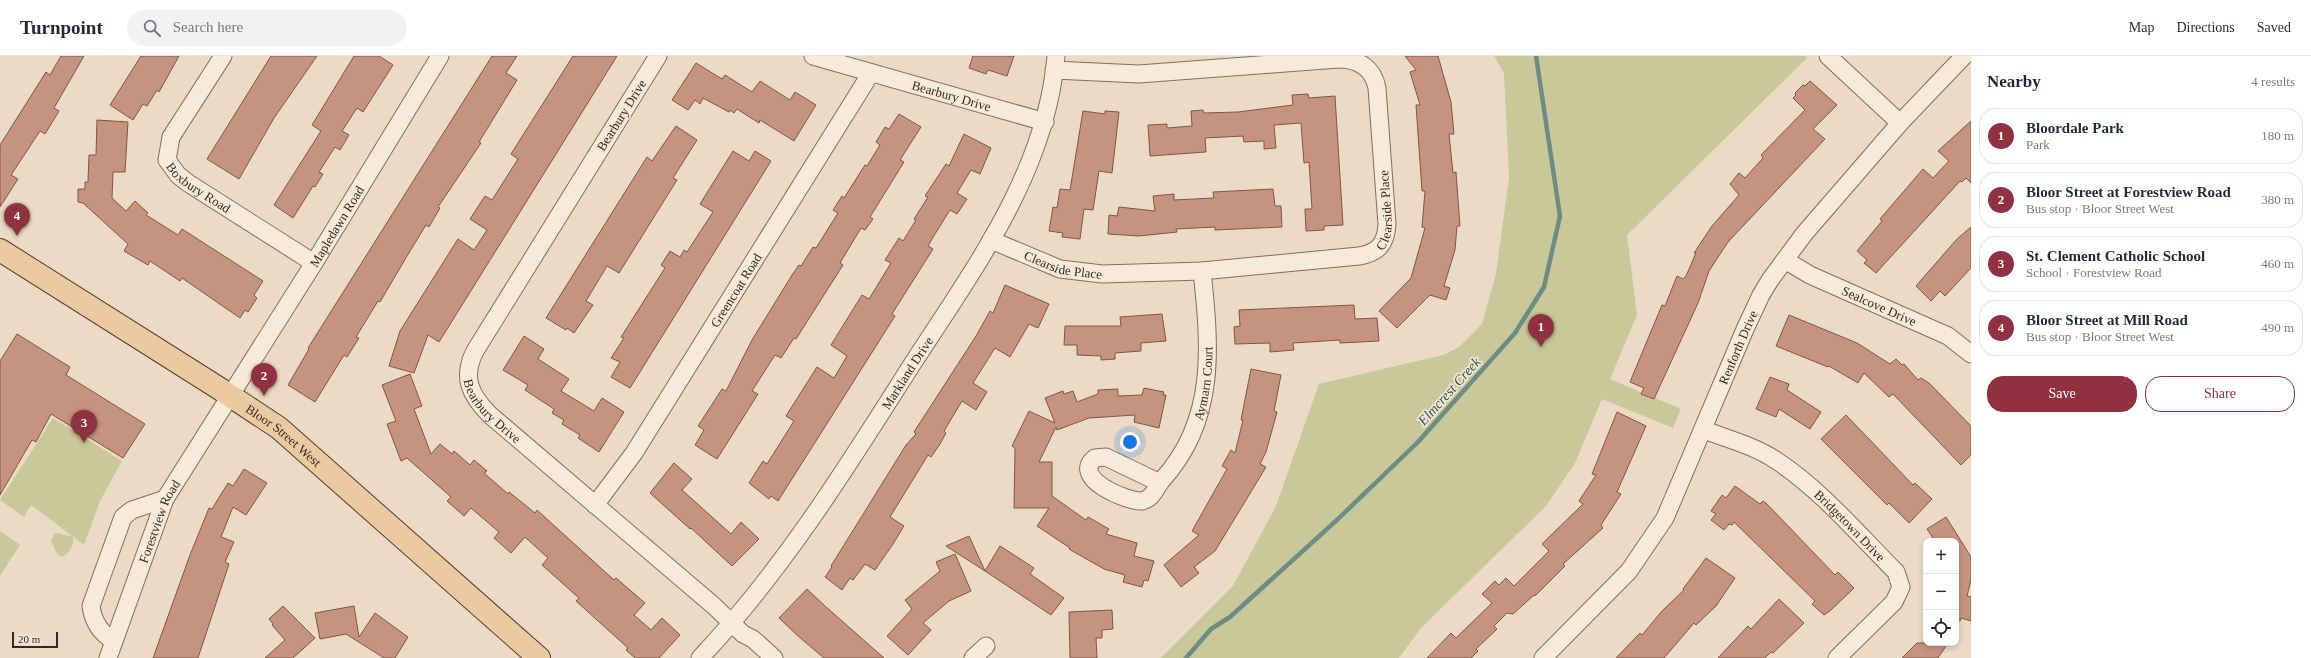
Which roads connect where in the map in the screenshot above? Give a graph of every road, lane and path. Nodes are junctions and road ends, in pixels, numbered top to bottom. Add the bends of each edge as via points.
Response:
1 (223, 56) edge
2 (440, 56) edge
3 (658, 56) edge
4 (813, 56) edge
5 (1828, 56) edge
6 (1964, 56) edge
7 (1055, 63) edge
8 (871, 73) junction
9 (1044, 122) junction
10 (1900, 123) junction
11 (991, 240) junction
12 (0, 250) edge
13 (1785, 260) junction
14 (314, 263) junction
15 (1202, 271) junction
16 (1967, 344) edge
17 (230, 396) junction
18 (1704, 430) junction
19 (1160, 483) dead end
20 (165, 499) junction
21 (595, 505) junction
22 (732, 624) junction
23 (114, 641) junction
24 (986, 646) dead end
25 (108, 658) edge
26 (539, 658) edge
27 (700, 658) edge
28 (774, 658) edge
29 (973, 658) edge
30 (1543, 658) edge
31 (1837, 658) edge

1 - 14 street, Boxbury Road via 171,137 167,160 188,183
2 - 14 street, Mapledawn Road
3 - 21 street, Bearbury Drive via 469,362 468,385 480,405
4 - 8 street, Bearbury Drive
5 - 10 street
6 - 10 street, Renforth Drive
7 - 9 street, Markland Drive
7 - 15 street, Clearside Place via 1139,74 1348,59 1369,70 1377,88 1387,224 1386,235 1380,247 1370,254 1359,256
8 - 9 street, Bearbury Drive
8 - 21 street, Greencoat Road via 634,453
9 - 11 street, Markland Drive via 1026,172
10 - 13 street, Renforth Drive via 1804,234
11 - 15 street, Clearside Place via 1042,263 1070,272 1102,274
11 - 22 street, Markland Drive via 824,503
12 - 17 main road, Bloor Street West
13 - 16 street, Sealcove Drive via 1810,275
13 - 18 street, Renforth Drive via 1761,295
14 - 17 street, Mapledawn Road
15 - 19 street, Aymarn Court via 1208,364 1203,404 1188,445
17 - 20 street, Forestview Road
17 - 26 main road, Bloor Street West via 290,438
18 - 30 street, Renforth Drive via 1665,518 1643,552 1629,571
18 - 31 street, Bridgetown Drive via 1744,444 1776,460 1804,481 1896,572 1901,587 1894,602
20 - 23 street, Forestview Road
20 - 23 street via 132,510 123,517 91,606 93,618 105,636
21 - 22 street, Bearbury Drive
22 - 27 street, Markland Drive
22 - 28 street, Bearbury Drive
23 - 25 street, Forestview Road
24 - 29 street

